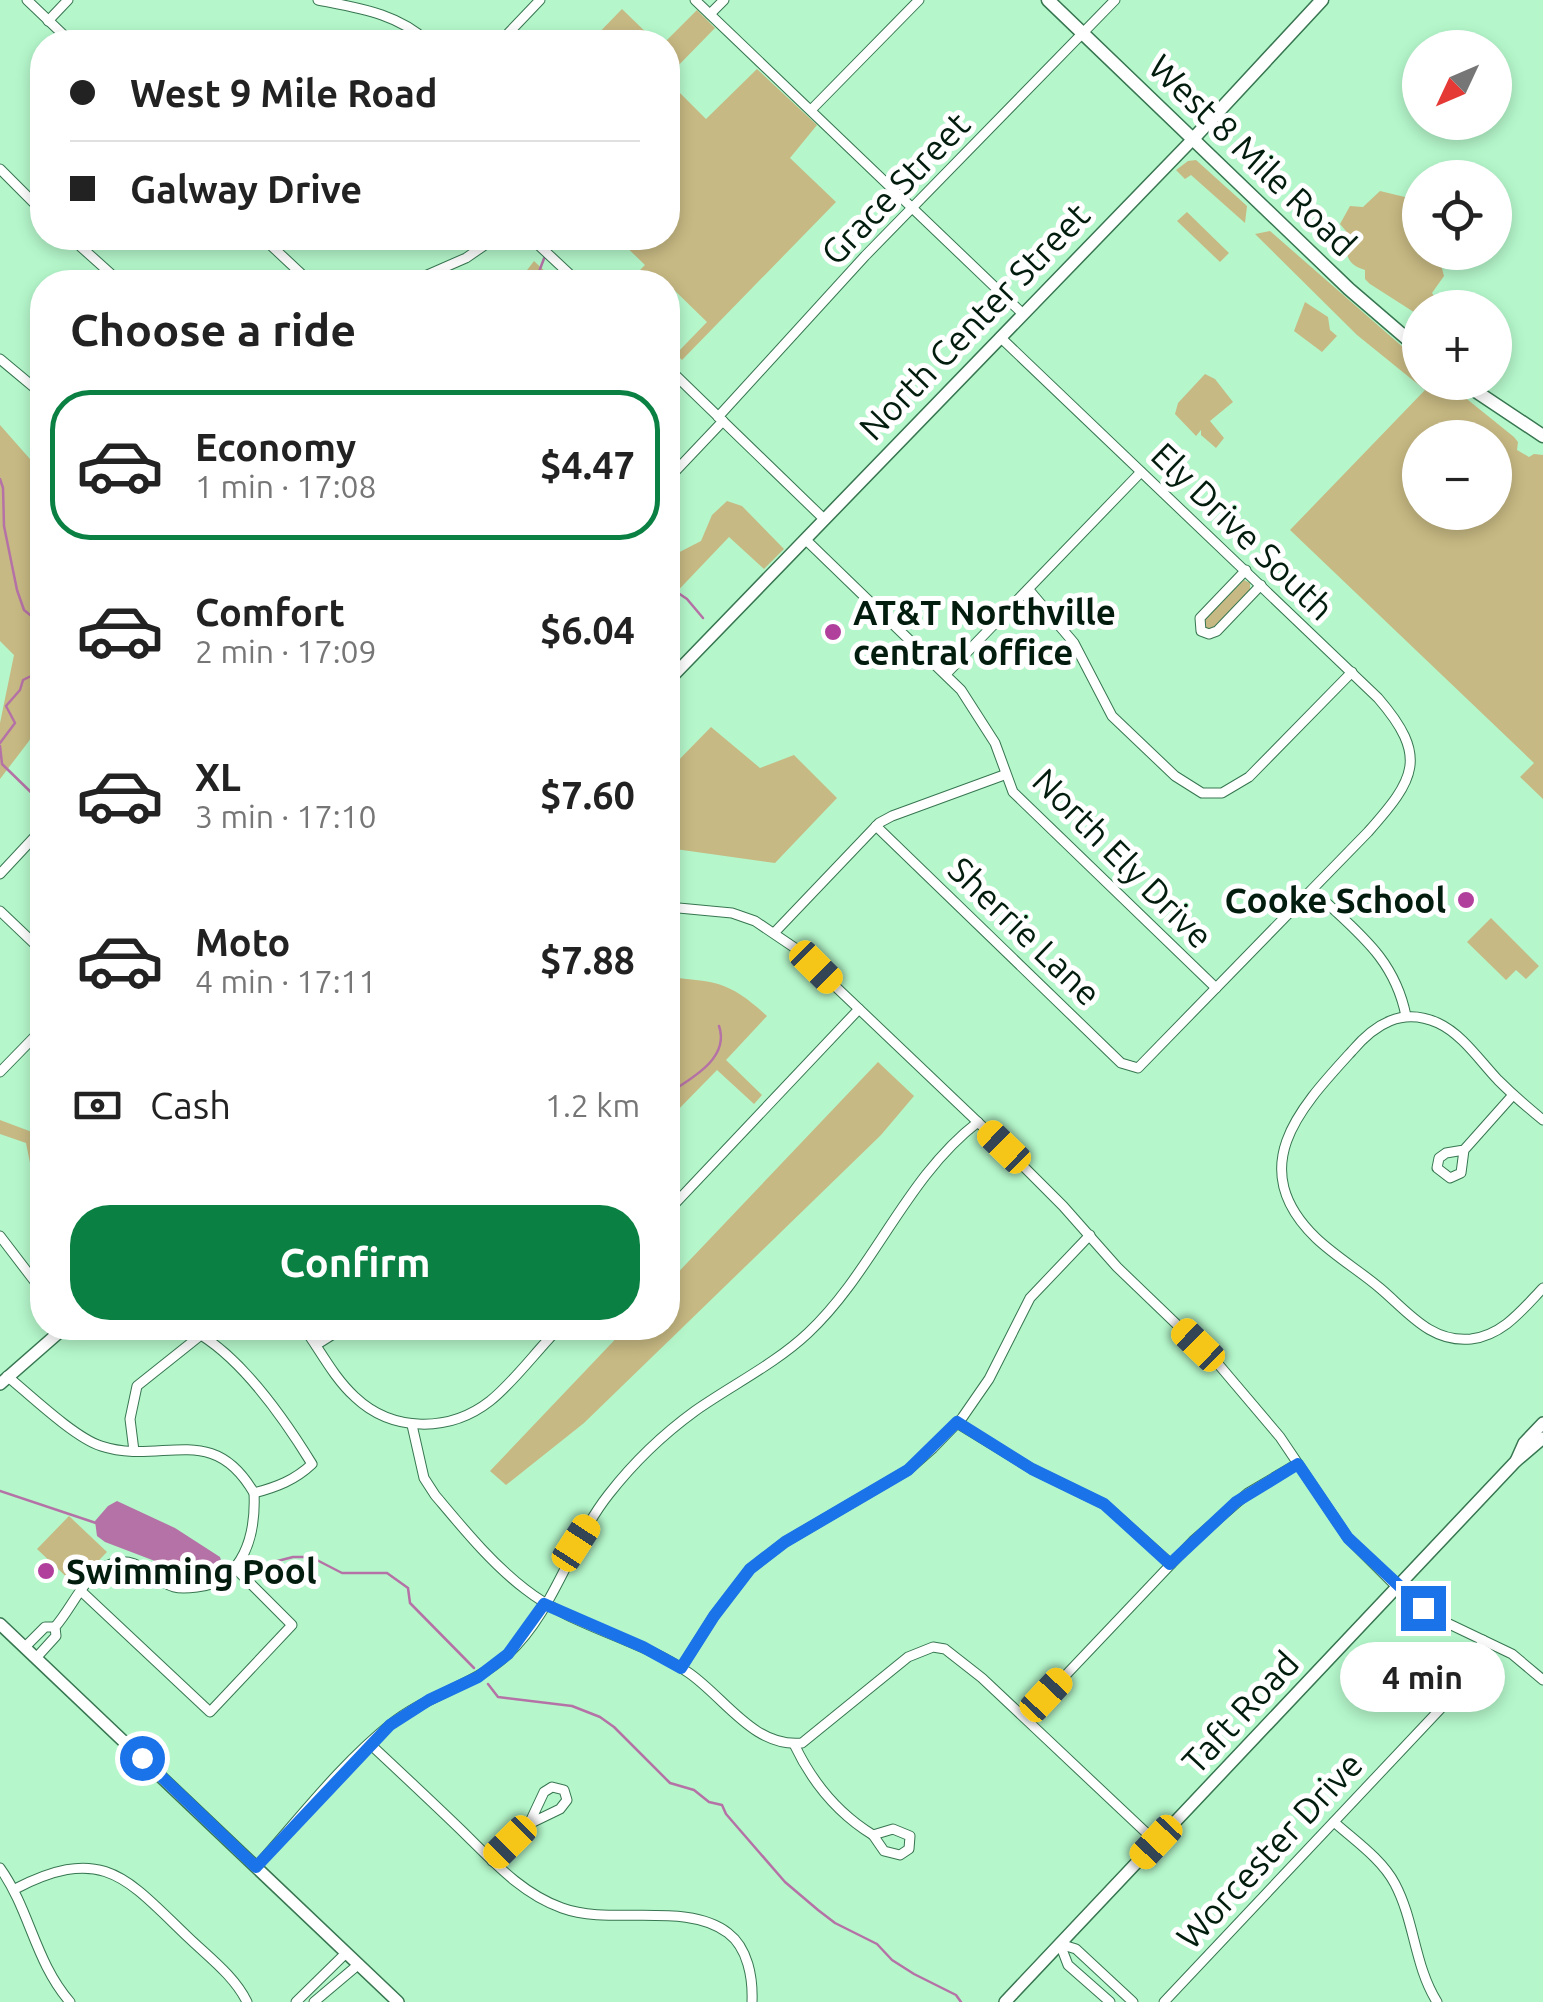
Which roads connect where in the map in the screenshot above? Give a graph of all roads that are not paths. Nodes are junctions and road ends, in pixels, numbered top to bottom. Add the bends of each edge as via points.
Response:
1 (27, 0) edge
2 (68, 0) edge
3 (318, 0) edge
4 (540, 0) edge
5 (695, 0) edge
6 (724, 0) edge
7 (919, 0) edge
8 (1048, 0) edge
9 (1114, 0) edge
10 (1322, 0) edge
11 (710, 14) junction
12 (48, 20) junction
13 (58, 30) edge
14 (413, 30) edge
15 (511, 30) edge
16 (1083, 34) junction
17 (811, 110) junction
18 (1193, 139) junction
19 (0, 170) edge
20 (30, 199) edge
21 (913, 208) junction
22 (84, 250) edge
23 (276, 250) edge
24 (478, 250) edge
25 (544, 250) edge
26 (107, 270) edge
27 (297, 270) edge
28 (438, 270) edge
29 (565, 270) edge
30 (1022, 312) junction
31 (1402, 335) edge
32 (1000, 337) junction
33 (0, 359) edge
34 (680, 380) edge
35 (30, 384) edge
36 (1489, 400) edge
37 (721, 419) junction
38 (1543, 436) edge
39 (680, 465) edge
40 (1141, 472) junction
41 (824, 519) junction
42 (805, 539) junction
43 (1246, 570) junction
44 (1261, 585) junction
45 (1030, 590) junction
46 (680, 669) edge
47 (1352, 672) junction
48 (946, 673) junction
49 (1004, 775) junction
50 (876, 826) junction
51 (30, 842) edge
52 (0, 874) edge
53 (1313, 890) junction
54 (680, 908) edge
55 (0, 912) edge
56 (775, 932) junction
57 (30, 940) edge
58 (1216, 988) junction
59 (859, 1009) junction
60 (1406, 1016) junction
61 (30, 1041) edge
62 (0, 1072) edge
63 (1513, 1095) junction
64 (1543, 1120) edge
65 (978, 1122) junction
66 (1464, 1150) dead end
67 (680, 1196) edge
68 (1090, 1235) junction
69 (0, 1236) edge
70 (30, 1275) edge
71 (1543, 1288) edge
72 (50, 1340) edge
73 (196, 1340) edge
74 (208, 1340) edge
75 (312, 1340) edge
76 (324, 1340) edge
77 (548, 1340) edge
78 (316, 1345) junction
79 (4, 1380) edge
80 (957, 1422) junction
81 (1543, 1423) edge
82 (412, 1425) junction
83 (1543, 1438) edge
84 (134, 1450) junction
85 (1516, 1461) junction
86 (1298, 1464) junction
87 (254, 1493) junction
88 (1170, 1564) junction
89 (235, 1568) junction
90 (1397, 1587) junction
91 (81, 1591) junction
92 (544, 1604) junction
93 (0, 1624) edge
94 (55, 1627) junction
95 (1483, 1640) junction
96 (25, 1647) junction
97 (36, 1658) junction
98 (681, 1668) junction
99 (1543, 1680) edge
100 (1026, 1718) junction
101 (370, 1744) junction
102 (794, 1744) junction
103 (1334, 1822) junction
104 (529, 1824) junction
105 (873, 1835) dead end
106 (1156, 1842) junction
107 (492, 1861) junction
108 (256, 1867) junction
109 (0, 1868) edge
110 (15, 1889) junction
111 (1060, 1944) junction
112 (346, 1952) junction
113 (358, 1964) junction
114 (1434, 2001) edge
115 (70, 2002) edge
116 (247, 2002) edge
117 (296, 2002) edge
118 (314, 2002) edge
119 (398, 2002) edge
120 (752, 2002) edge
121 (1005, 2002) edge
122 (1110, 2002) edge
123 (1133, 2002) edge
124 (1164, 2002) edge

1 - 12 street
2 - 12 street
3 - 14 street via 383,14
4 - 15 street
5 - 11 street
6 - 11 street
7 - 17 street
8 - 16 main road, West 8 Mile Road
9 - 16 street, Grace Street
10 - 18 main road, North Center Street
11 - 17 street
12 - 13 street
16 - 18 main road, West 8 Mile Road
16 - 21 street, Grace Street
17 - 21 street
18 - 30 street, North Center Street
18 - 31 main road, West 8 Mile Road
19 - 20 street
21 - 30 street
21 - 37 street, Grace Street
22 - 26 street
23 - 27 street
24 - 28 street
25 - 29 street
30 - 32 street, North Center Street
32 - 40 street, Ely Drive South
32 - 41 street, North Center Street
33 - 35 street
34 - 37 street
36 - 38 main road
37 - 39 street, Grace Street
37 - 41 street
40 - 43 street, Ely Drive South
40 - 45 street
41 - 42 street, North Center Street
42 - 46 street, North Center Street
42 - 48 street, North Ely Drive
43 - 44 street, Ely Drive South
43 - 44 street via 1200,618 1201,631 1217,631
44 - 47 street, Ely Drive South
45 - 47 street via 1074,643 1112,716 1202,793 1222,793 1249,777
45 - 48 street
47 - 53 street, Ely Drive South via 1392,713 1412,758 1388,809
48 - 49 street, North Ely Drive via 980,714
49 - 50 street
49 - 58 street, North Ely Drive via 1012,792
50 - 56 street
50 - 58 street, Sherrie Lane via 1127,1067 1138,1068
51 - 52 street
53 - 58 street
53 - 60 street via 1388,966
54 - 56 street via 732,913
55 - 57 street
56 - 59 street
59 - 65 street
59 - 67 street
60 - 63 street via 1450,1030
60 - 71 street via 1364,1037 1298,1114 1282,1161 1294,1210 1323,1244 1416,1321 1448,1338 1497,1331
61 - 62 street
63 - 64 street
63 - 66 street
65 - 68 street
65 - 92 street via 928,1173 808,1333 661,1436 632,1466 576,1543
68 - 80 street via 1030,1298 989,1378
68 - 86 street via 1240,1387
69 - 70 street
72 - 79 street
73 - 84 street via 136,1386
74 - 87 street via 224,1350 312,1464 276,1488
75 - 78 street
76 - 78 street
77 - 82 street via 492,1400 454,1419
78 - 82 street via 361,1402
79 - 84 street via 96,1445
80 - 88 street via 1104,1504
80 - 98 street via 908,1470 750,1569
81 - 85 street, Taft Road
82 - 92 street via 434,1495
83 - 85 street, Taft Road
84 - 87 street via 196,1448 222,1455
85 - 90 street, Taft Road
86 - 88 street via 1236,1502
86 - 90 street via 1348,1538
87 - 89 street via 250,1540
88 - 100 street
89 - 91 street via 217,1584 180,1588 138,1564 114,1563
89 - 91 street via 292,1625 210,1712
90 - 95 street
90 - 106 street, Taft Road
91 - 94 street
92 - 98 street
92 - 101 street via 508,1654 403,1716
93 - 96 street
94 - 96 street via 45,1626
94 - 97 street via 56,1636
95 - 99 street
95 - 103 street, Worcester Drive via 1454,1693
96 - 97 street
97 - 108 street
98 - 102 street via 760,1734
100 - 102 street via 960,1660 933,1647 908,1656 815,1736
100 - 106 street
101 - 107 street
101 - 108 street
102 - 105 street via 834,1805
103 - 114 street via 1395,1884
103 - 124 street, Worcester Drive
104 - 104 street via 547,1789 564,1790 560,1810
104 - 107 street
106 - 111 street, Taft Road
107 - 120 street via 535,1895 586,1916 671,1917 725,1930 754,1977
108 - 112 street
109 - 110 street
110 - 115 street via 44,1966
110 - 116 street via 71,1868 120,1876 228,1976
111 - 121 street, Taft Road
111 - 122 street via 1068,1965
111 - 123 street via 1076,1948
112 - 113 street
112 - 117 street
113 - 118 street
113 - 119 street

